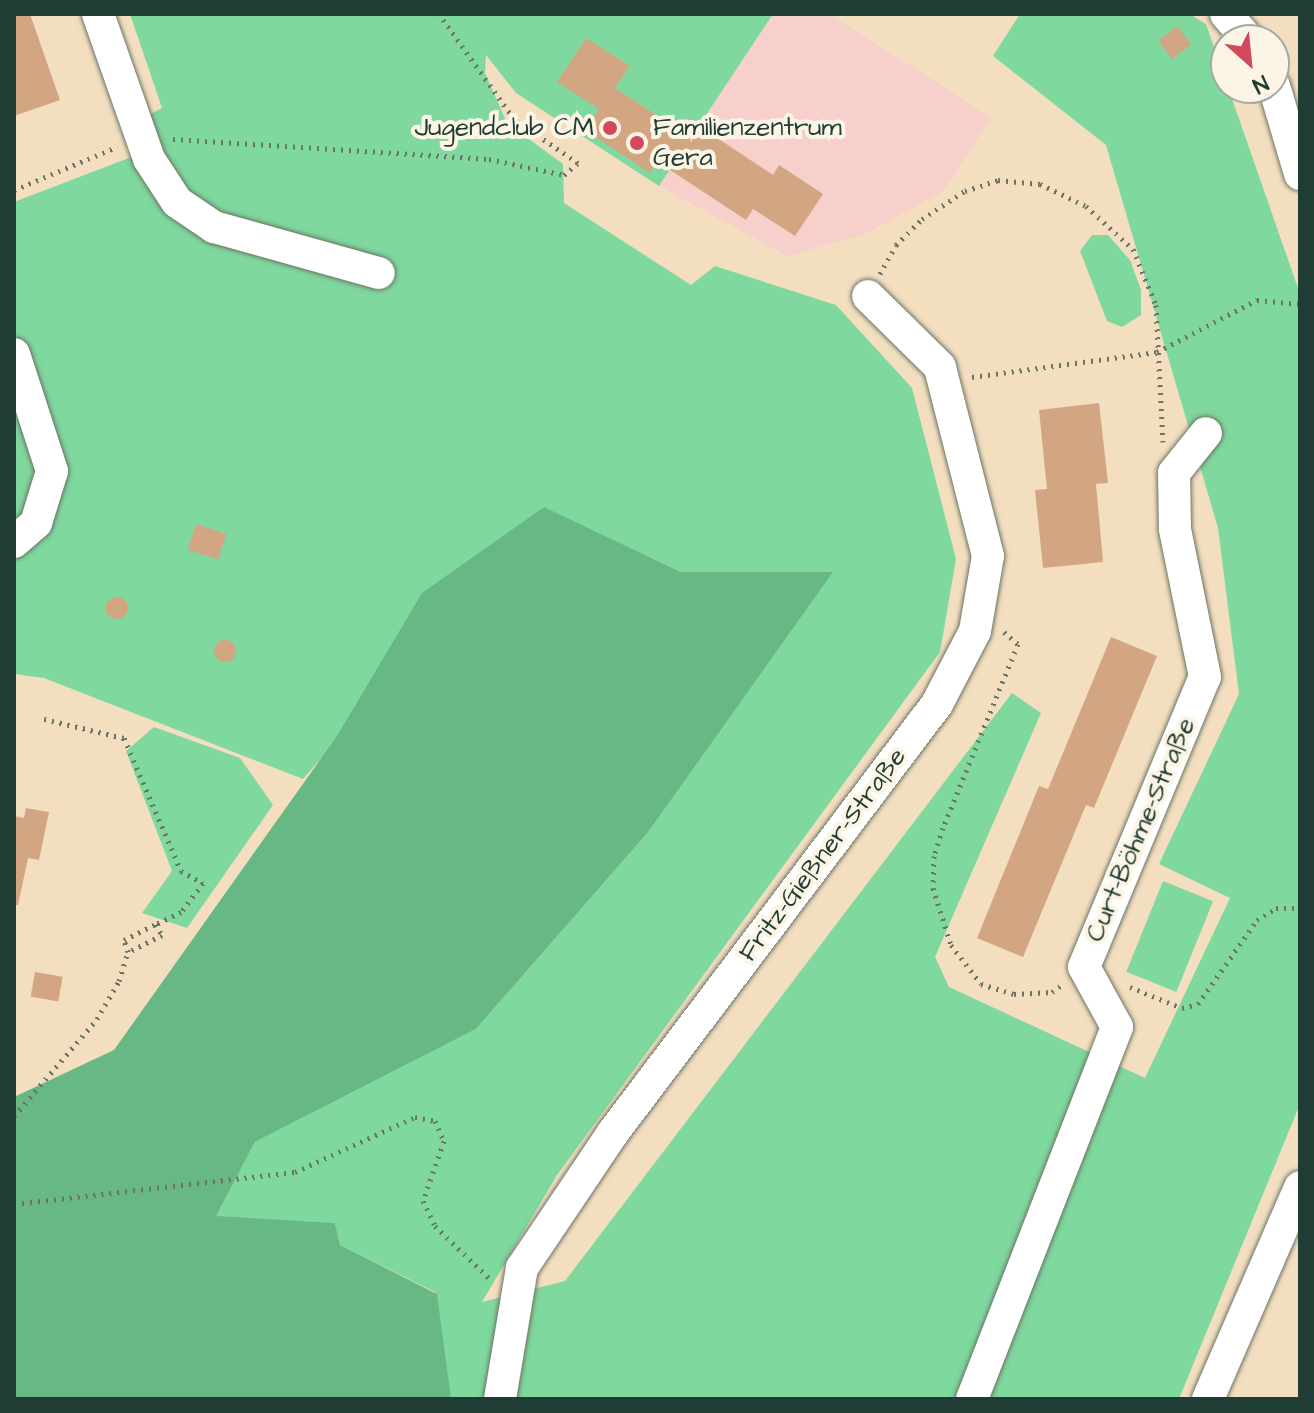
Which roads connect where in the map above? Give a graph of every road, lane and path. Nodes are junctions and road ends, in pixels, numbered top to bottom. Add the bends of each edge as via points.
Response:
1 (98, 14) edge
2 (439, 14) edge
3 (1279, 104) edge
4 (141, 137) junction
5 (1300, 174) edge
6 (14, 190) edge
7 (379, 273) dead end
8 (868, 296) joint
9 (1300, 304) edge
10 (1157, 352) junction
11 (14, 354) edge
12 (944, 382) junction
13 (1206, 433) dead end
14 (1174, 473) junction
15 (14, 542) edge
16 (978, 619) junction
17 (44, 719) dead end
18 (1300, 908) edge
19 (156, 924) junction
20 (128, 952) junction
21 (1084, 967) junction
22 (1126, 985) dead end
23 (14, 1116) edge
24 (1300, 1187) edge
25 (14, 1204) edge
26 (517, 1294) junction
27 (500, 1399) edge
28 (972, 1399) edge
29 (1208, 1399) edge

1 - 4 street
2 - 4 path via 514,119 578,163 564,175 489,159
3 - 5 street
4 - 6 path
4 - 7 street via 177,202 214,227
8 - 10 path via 896,245 922,219 965,191 998,180 1040,184 1086,206 1133,249 1156,305
8 - 12 street, Fritz-Gießner-Straße via 940,367
9 - 10 path via 1257,300
10 - 12 path
10 - 14 path via 1161,436
11 - 15 street via 52,471 36,523
12 - 16 street, Fritz-Gießner-Straße via 988,556
13 - 14 street
14 - 21 street, Curt-Böhme-Straße via 1175,529 1205,677
16 - 21 path via 1014,636 1018,644 934,856 940,921 963,965 981,984 1014,994 1052,992
16 - 26 street, Fritz-Gießner-Straße via 937,704 612,1134 522,1268
17 - 19 path via 124,738 181,871 203,883 181,912
18 - 22 path via 1276,908 1257,920 1198,1004 1182,1008
19 - 20 path via 124,940
19 - 20 path via 162,935
20 - 23 path via 119,981 97,1019
21 - 28 street, Curt-Böhme-Straße via 1117,1027
24 - 29 street
25 - 26 path via 295,1172 415,1117 435,1121 444,1141 423,1201 435,1226 500,1289
26 - 27 street, Fritz-Gießner-Straße

